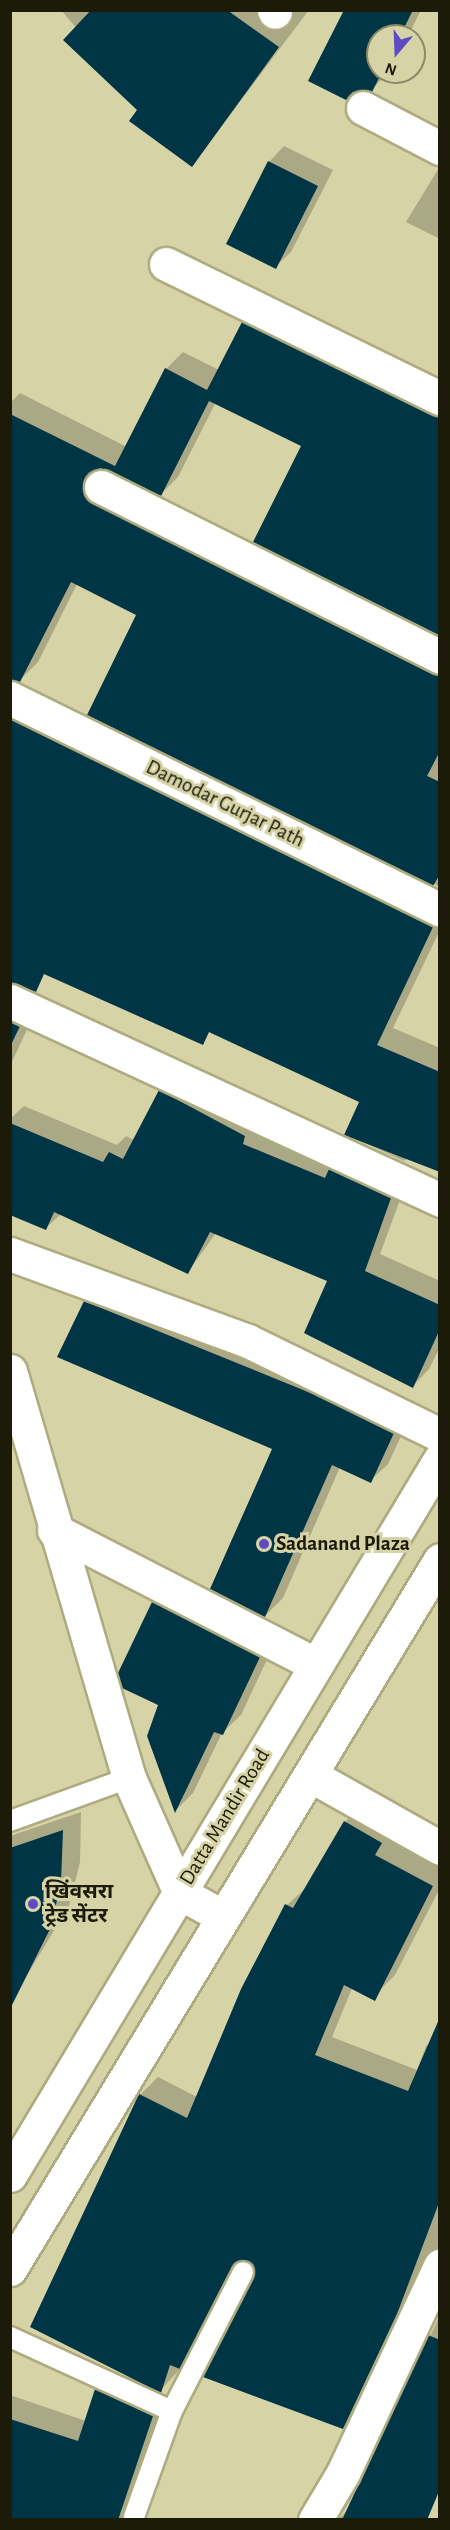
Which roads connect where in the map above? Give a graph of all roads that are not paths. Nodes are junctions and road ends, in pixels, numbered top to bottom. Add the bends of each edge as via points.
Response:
1 (363, 108) dead end
2 (440, 148) edge
3 (166, 264) dead end
4 (440, 398) edge
5 (101, 487) dead end
6 (440, 657) edge
7 (10, 698) edge
8 (440, 910) edge
9 (10, 1000) edge
10 (440, 1200) edge
11 (10, 1254) edge
12 (10, 1371) edge
13 (440, 1435) edge
14 (440, 1459) edge
15 (54, 1530) junction
16 (440, 1560) edge
17 (315, 1664) junction
18 (310, 1775) junction
19 (129, 1778) junction
20 (10, 1821) edge
21 (440, 1848) edge
22 (180, 1893) junction
23 (220, 1916) junction
24 (10, 2175) edge
25 (440, 2266) edge
26 (10, 2269) edge
27 (243, 2272) dead end
28 (10, 2337) edge
29 (172, 2410) junction
30 (134, 2517) dead end
31 (315, 2520) edge

1 - 2 street
3 - 4 street
5 - 6 street
7 - 8 street, Damodar Gurjar Path
9 - 10 street
11 - 13 street via 248,1341
12 - 15 street
14 - 17 street, Datta Mandir Road
15 - 17 street
15 - 19 street
16 - 18 street
17 - 22 street, Datta Mandir Road
18 - 21 street
18 - 23 street
19 - 20 lane
19 - 22 street
22 - 23 street
22 - 24 street, Datta Mandir Road
23 - 26 street
25 - 31 street via 343,2473
27 - 29 lane
28 - 29 lane
29 - 30 lane

